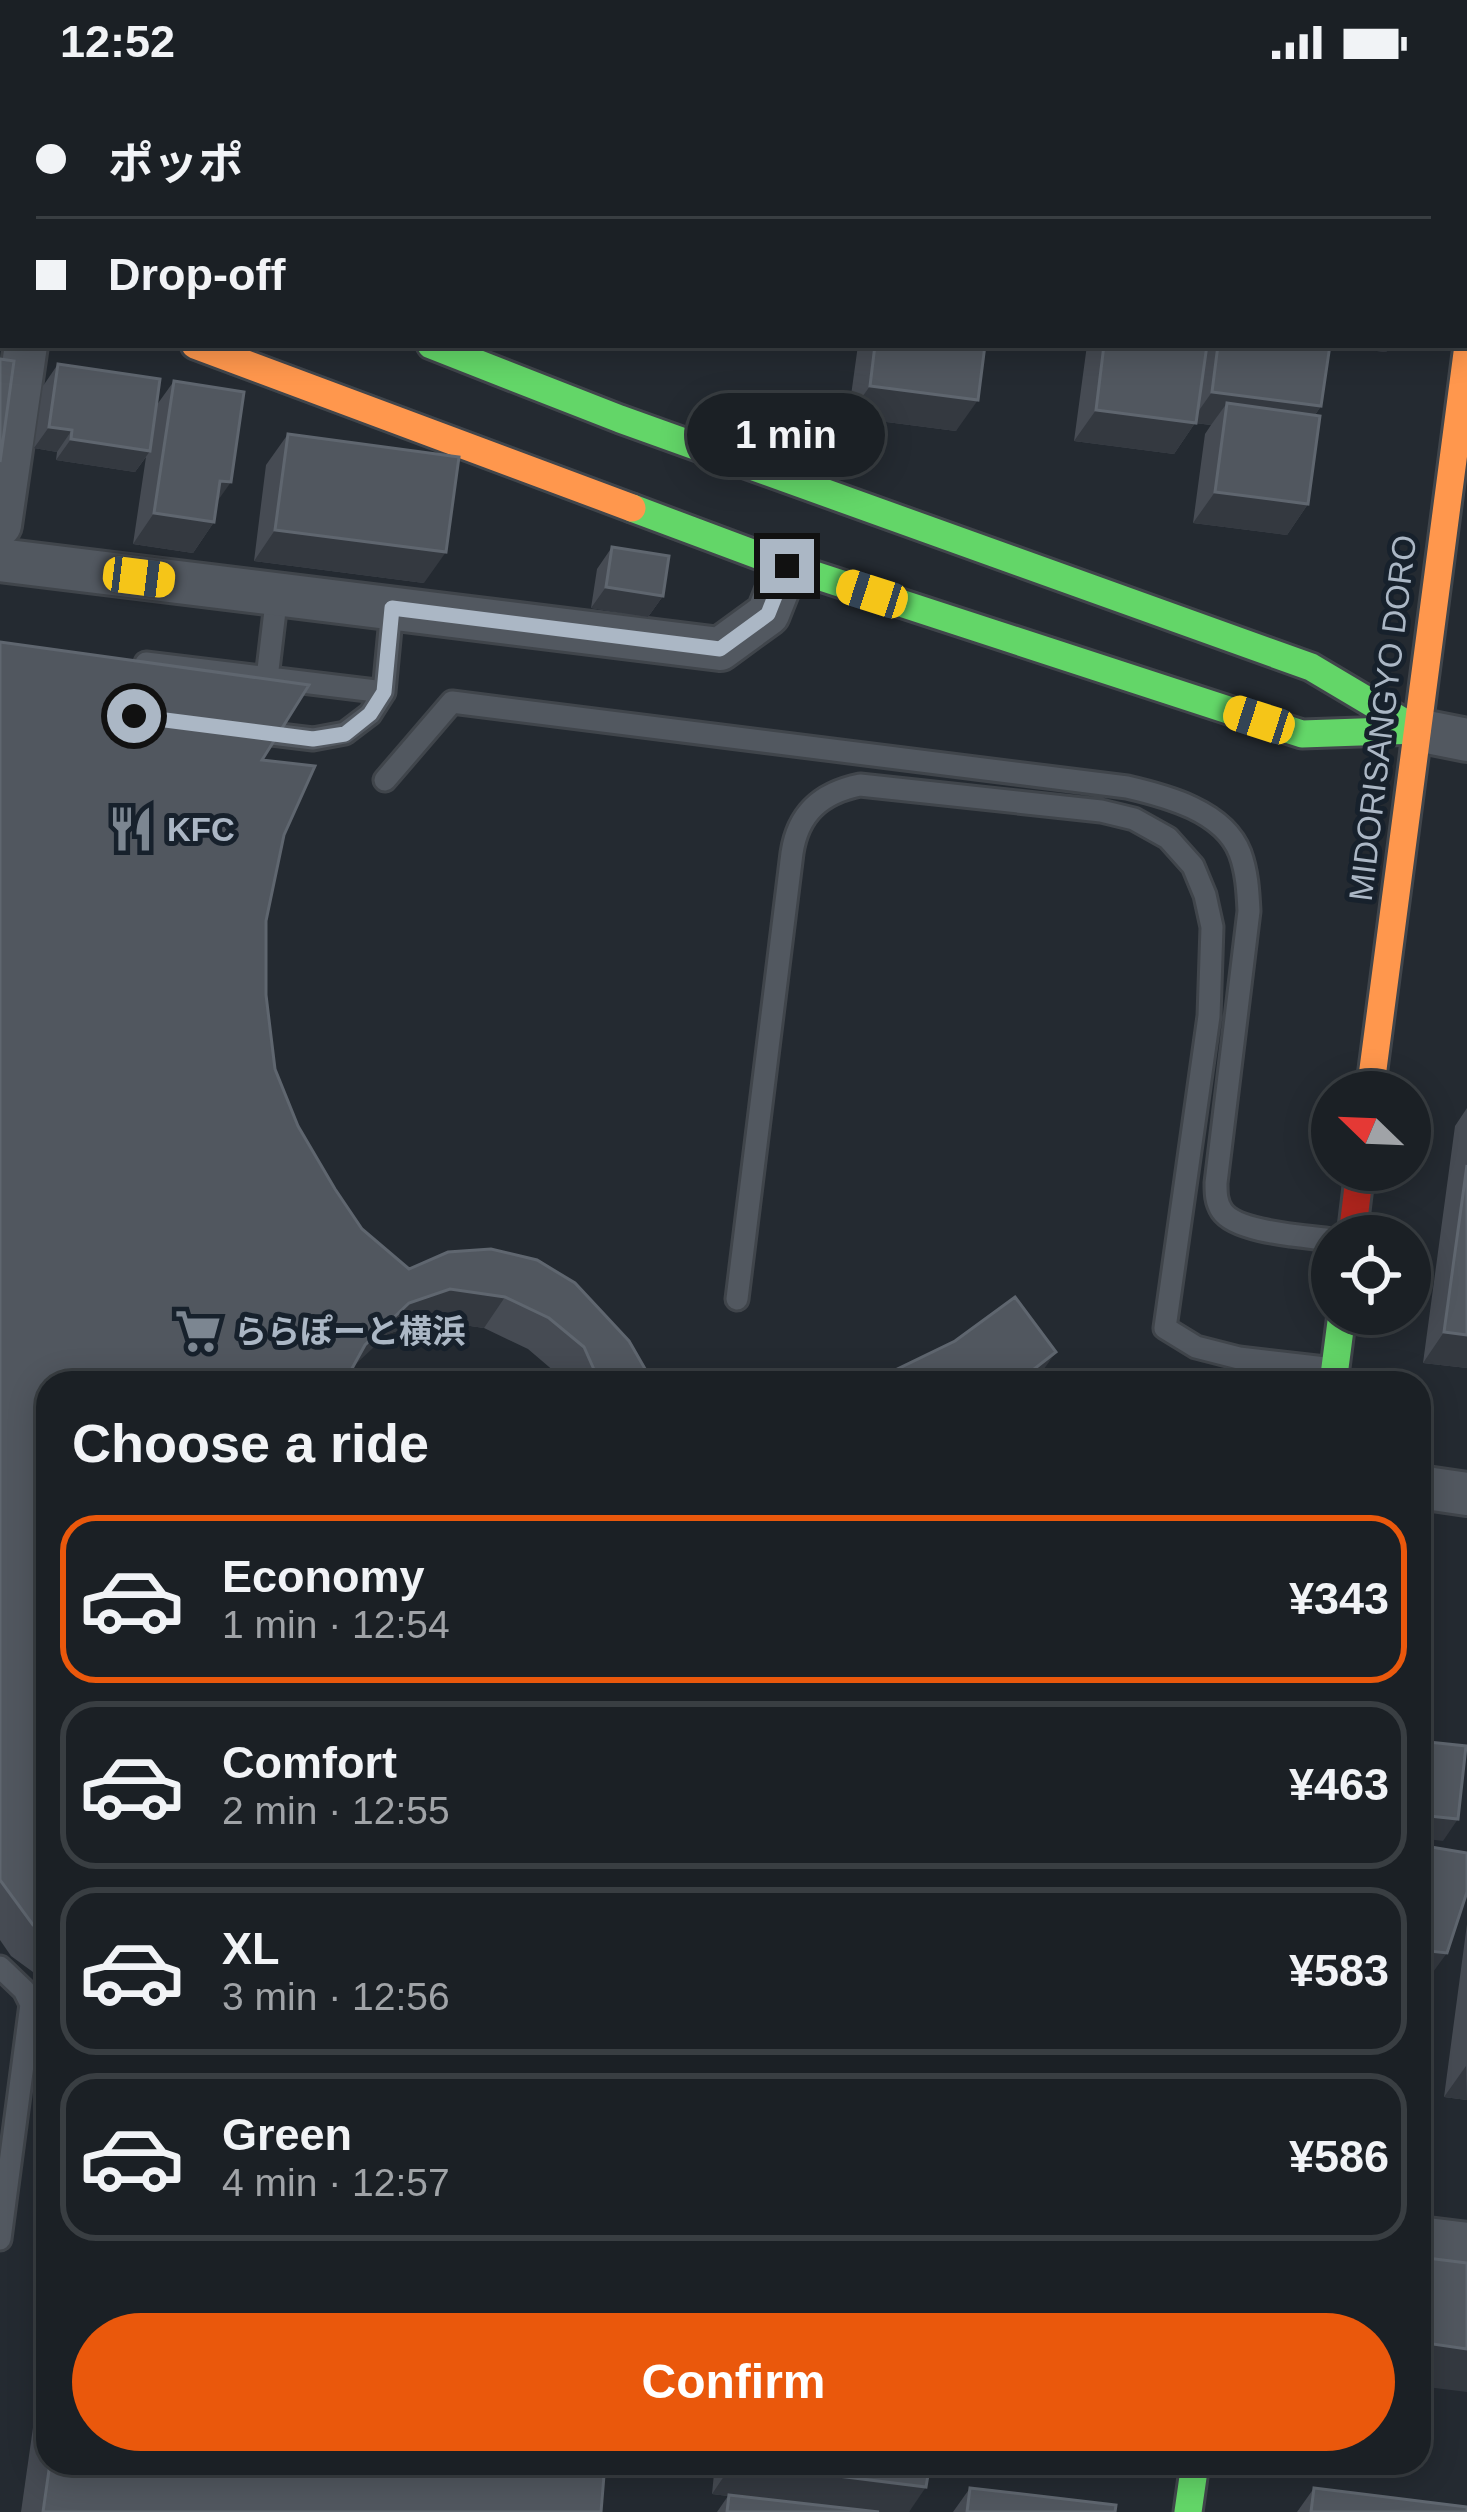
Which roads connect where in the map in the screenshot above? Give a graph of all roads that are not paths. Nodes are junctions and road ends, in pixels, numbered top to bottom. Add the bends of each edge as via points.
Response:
1 (26, 348) edge
2 (203, 348) edge
3 (439, 348) edge
4 (1467, 353) edge
5 (0, 525) edge
6 (0, 560) edge
7 (787, 566) junction
8 (277, 594) junction
9 (392, 608) junction
10 (134, 661) edge
11 (267, 678) junction
12 (384, 692) junction
13 (224, 728) edge
14 (1417, 730) junction
15 (1467, 740) edge
16 (385, 780) dead end
17 (1373, 1071) edge
18 (1311, 1237) edge
19 (737, 1299) dead end
20 (1339, 1335) edge
21 (1308, 1371) edge
22 (1335, 1371) edge
23 (1431, 1489) edge
24 (1467, 1494) edge
25 (0, 1966) edge
26 (0, 2239) edge
27 (1431, 2239) edge
28 (1467, 2243) edge
29 (1194, 2475) edge
30 (1189, 2512) edge

1 - 5 street
2 - 7 street
3 - 14 street via 1311,667
4 - 14 street, MIDORISANGYO DORO
6 - 8 street
7 - 9 street via 768,614 720,649
7 - 14 street via 1302,734
8 - 9 street
8 - 11 lane
9 - 12 lane
10 - 11 lane
11 - 12 lane
12 - 13 lane via 345,734 313,739
14 - 15 street
14 - 17 street, MIDORISANGYO DORO
16 - 18 lane via 452,702 1127,787 1190,805 1239,850 1250,911 1217,1200 1240,1225
19 - 21 lane via 795,835 814,806 833,790 860,785 1101,811 1168,838 1193,866 1211,927 1209,1016 1165,1328 1196,1347
20 - 22 street
23 - 24 street
25 - 26 lane via 31,2004
27 - 28 street
29 - 30 street

